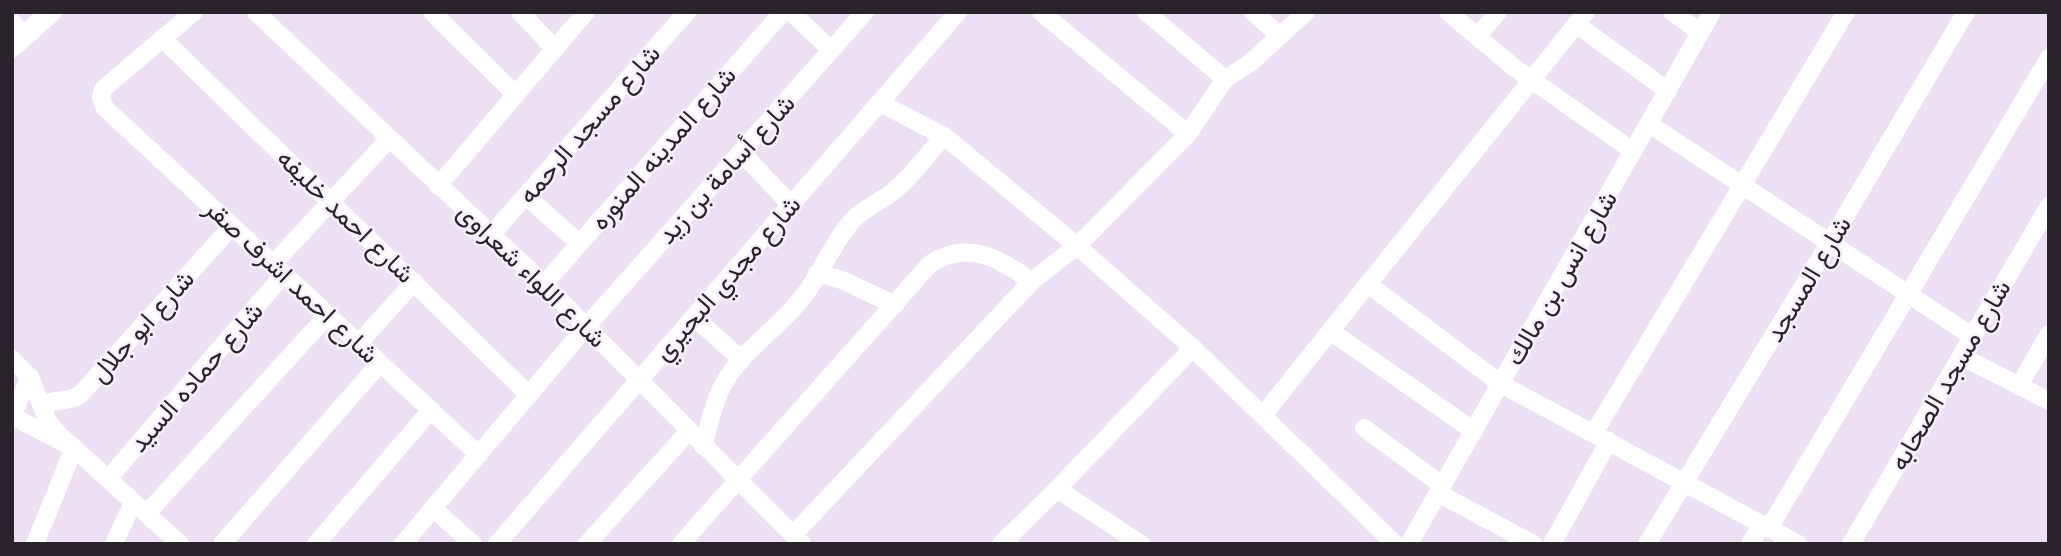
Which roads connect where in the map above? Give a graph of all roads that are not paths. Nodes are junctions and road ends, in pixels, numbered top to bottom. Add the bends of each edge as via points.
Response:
1 (51, 12) edge
2 (194, 12) edge
3 (256, 12) edge
4 (432, 12) edge
5 (520, 12) edge
6 (586, 12) edge
7 (687, 12) edge
8 (783, 12) edge
9 (791, 12) edge
10 (865, 12) edge
11 (958, 12) edge
12 (1041, 12) edge
13 (1146, 12) edge
14 (1253, 12) edge
15 (1306, 12) edge
16 (1448, 12) edge
17 (1498, 12) edge
18 (1672, 12) edge
19 (1712, 12) edge
20 (1846, 12) edge
21 (1966, 12) edge
22 (1581, 18) edge
23 (1700, 32) junction
24 (17, 35) edge
25 (1280, 36) junction
26 (1477, 37) junction
27 (162, 38) junction
28 (555, 49) junction
29 (831, 50) junction
30 (2049, 58) edge
31 (1225, 79) junction
32 (1532, 79) junction
33 (1668, 91) junction
34 (516, 95) junction
35 (880, 103) junction
36 (1649, 124) junction
37 (1188, 134) junction
38 (944, 136) junction
39 (389, 139) junction
40 (1633, 151) junction
41 (741, 152) junction
42 (438, 186) junction
43 (1743, 186) junction
44 (526, 196) junction
45 (331, 202) junction
46 (791, 205) junction
47 (2049, 205) edge
48 (232, 226) junction
49 (491, 235) junction
50 (579, 243) junction
51 (1830, 243) junction
52 (1077, 246) junction
53 (279, 269) junction
54 (817, 273) junction
55 (1032, 281) junction
56 (414, 282) junction
57 (544, 284) junction
58 (1368, 284) junction
59 (1909, 294) junction
60 (895, 304) junction
61 (328, 314) junction
62 (694, 317) junction
63 (586, 327) junction
64 (1330, 331) junction
65 (2049, 334) edge
66 (1972, 336) junction
67 (359, 343) junction
68 (1193, 348) junction
69 (1961, 356) junction
70 (12, 359) edge
71 (742, 360) junction
72 (380, 363) junction
73 (30, 377) junction
74 (639, 380) junction
75 (1501, 384) junction
76 (2019, 386) junction
77 (528, 395) junction
78 (2049, 401) edge
79 (42, 405) junction
80 (431, 410) junction
81 (1263, 415) junction
82 (12, 416) edge
83 (1364, 428) dead end
84 (689, 431) junction
85 (1474, 431) junction
86 (1602, 437) junction
87 (703, 446) junction
88 (74, 448) junction
89 (479, 455) junction
90 (108, 479) junction
91 (738, 481) junction
92 (1685, 482) junction
93 (1057, 489) junction
94 (1441, 489) junction
95 (140, 508) junction
96 (433, 508) junction
97 (1766, 526) junction
98 (797, 539) edge
99 (35, 544) edge
100 (114, 544) edge
101 (180, 544) edge
102 (222, 544) edge
103 (316, 544) edge
104 (403, 544) edge
105 (473, 544) edge
106 (497, 544) edge
107 (587, 544) edge
108 (681, 544) edge
109 (1001, 544) edge
110 (1141, 544) edge
111 (1395, 544) edge
112 (1409, 544) edge
113 (1532, 544) edge
114 (1552, 544) edge
115 (1647, 544) edge
116 (1750, 544) edge
117 (1798, 544) edge
118 (1851, 544) edge

1 - 24 street
2 - 27 street
3 - 39 street, شارع اللواء شعراوى
4 - 34 street
5 - 28 street
6 - 28 street
7 - 44 street, شارع مسجد الرحمه
8 - 50 street, شارع المدينه المنوره
9 - 29 street
10 - 29 street, شارع أسامة بن زيد
11 - 35 street, شارع مجدي البحيري
12 - 37 street
13 - 31 street
14 - 25 street
15 - 25 street
16 - 26 street
17 - 26 street
18 - 23 street
19 - 23 street, شارع انس بن مالك
20 - 43 street
21 - 51 street, شارع المسجد
22 - 32 street
22 - 33 street
23 - 33 street, شارع انس بن مالك
25 - 31 street
26 - 32 street
27 - 45 street, شارع احمد خليفه
27 - 48 street, شارع احمد اشرف صقر via 103,89 105,108
28 - 34 street
29 - 41 street, شارع أسامة بن زيد
30 - 59 street
31 - 37 street
32 - 40 street
32 - 58 street
33 - 36 street, شارع انس بن مالك
34 - 42 street
35 - 38 street
35 - 46 street, شارع مجدي البحيري
36 - 40 street, شارع انس بن مالك
36 - 43 street
37 - 52 street
38 - 52 street
38 - 54 street via 890,194 862,210
39 - 42 street, شارع اللواء شعراوى
39 - 45 street, شارع حماده السيد
40 - 75 street, شارع انس بن مالك
41 - 46 street
41 - 63 street, شارع أسامة بن زيد
42 - 49 street, شارع اللواء شعراوى
43 - 51 street
43 - 86 street
44 - 49 street, شارع مسجد الرحمه
44 - 50 street
45 - 53 street, شارع حماده السيد
45 - 56 street, شارع احمد خليفه
46 - 62 street, شارع مجدي البحيري
47 - 66 street, شارع مسجد الصحابه
48 - 53 street, شارع احمد اشرف صقر
48 - 79 street, شارع ابو جلال via 80,395
49 - 57 street, شارع اللواء شعراوى
50 - 57 street, شارع المدينه المنوره
51 - 59 street
51 - 92 street, شارع المسجد
52 - 55 street
52 - 68 street
53 - 61 street, شارع احمد اشرف صقر
53 - 90 street, شارع حماده السيد
54 - 60 street
54 - 71 street via 804,297
55 - 60 street via 1000,260 954,252 930,264
55 - 98 street
56 - 67 street
56 - 77 street, شارع احمد خليفه
57 - 63 street, شارع اللواء شعراوى
58 - 64 street
58 - 75 street
59 - 66 street
59 - 97 street
60 - 91 street
61 - 67 street, شارع احمد اشرف صقر
61 - 95 street
62 - 71 street
62 - 74 street, شارع مجدي البحيري
63 - 74 street, شارع اللواء شعراوى
63 - 77 street, شارع أسامة بن زيد
64 - 81 street
64 - 85 street
65 - 76 street
66 - 69 street, شارع مسجد الصحابه
67 - 72 street, شارع احمد اشرف صقر
68 - 81 street
68 - 93 street
69 - 76 street
69 - 118 street, شارع مسجد الصحابه
70 - 73 street
71 - 87 street via 723,385
72 - 80 street, شارع احمد اشرف صقر
72 - 102 street
73 - 79 street
73 - 82 street
74 - 84 street, شارع اللواء شعراوى
74 - 106 street, شارع مجدي البحيري
75 - 85 street, شارع انس بن مالك
75 - 86 street
76 - 78 street
77 - 89 street, شارع أسامة بن زيد
79 - 88 street via 56,432
80 - 89 street, شارع احمد اشرف صقر
80 - 103 street
81 - 111 street
82 - 88 street
83 - 94 street
84 - 87 street, شارع اللواء شعراوى
84 - 107 street
85 - 94 street, شارع انس بن مالك
86 - 92 street
86 - 114 street
87 - 91 street, شارع اللواء شعراوى
88 - 90 street
88 - 99 street
89 - 96 street, شارع أسامة بن زيد
90 - 95 street
91 - 98 street, شارع اللواء شعراوى
91 - 108 street
92 - 97 street
92 - 115 street, شارع المسجد
93 - 109 street
93 - 110 street
94 - 112 street, شارع انس بن مالك
94 - 113 street
95 - 100 street
95 - 101 street
96 - 104 street, شارع أسامة بن زيد
96 - 105 street
97 - 116 street
97 - 117 street

